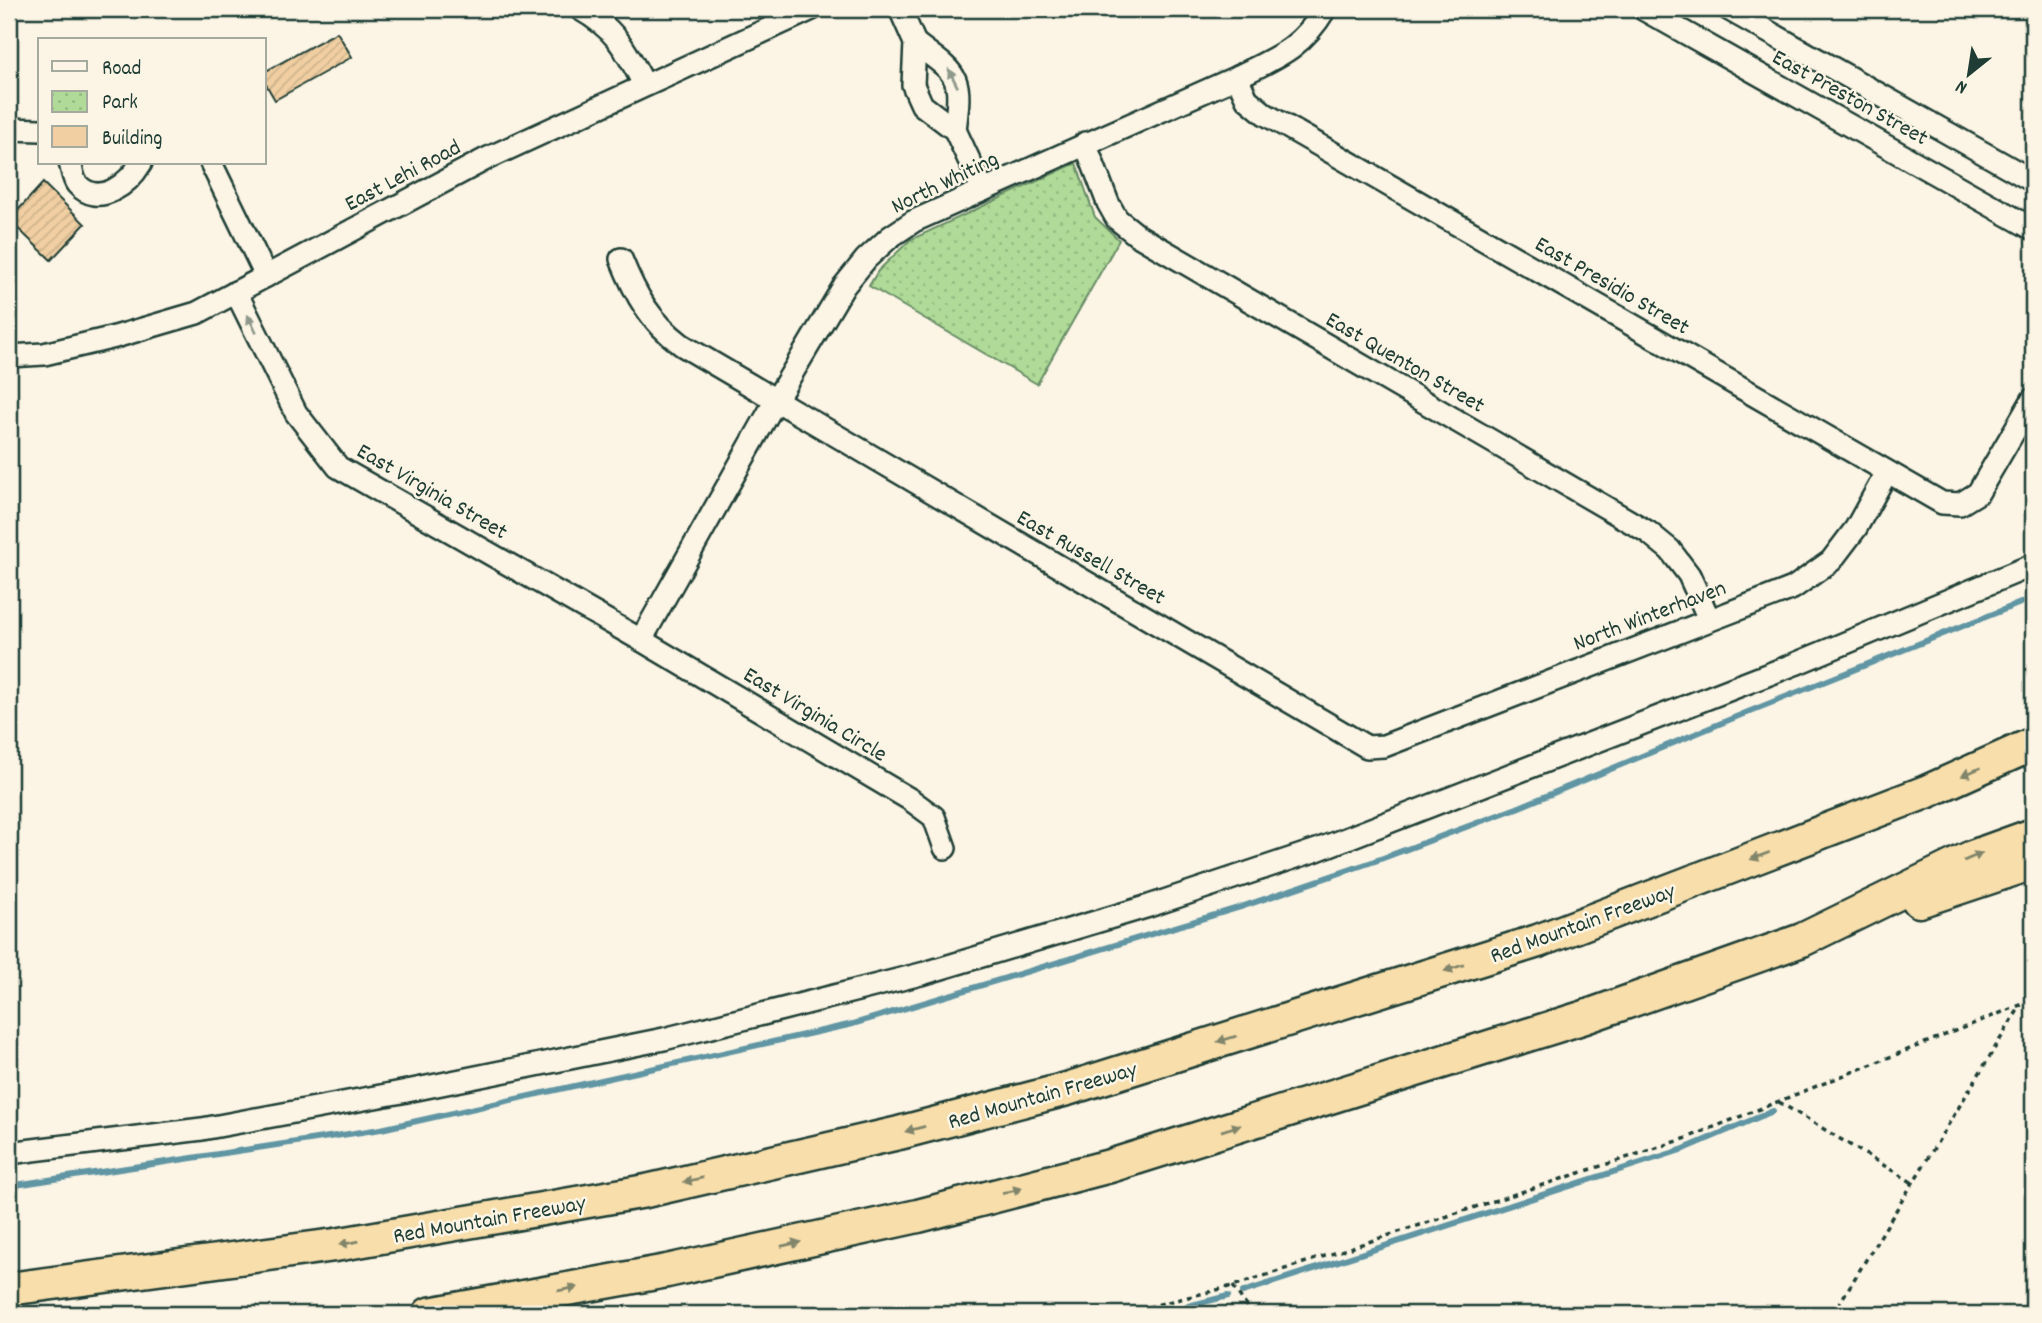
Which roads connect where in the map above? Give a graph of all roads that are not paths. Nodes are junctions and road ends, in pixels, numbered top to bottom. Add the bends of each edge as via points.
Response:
1 (580, 9) edge
2 (812, 9) edge
3 (900, 9) edge
4 (1325, 9) edge
5 (1643, 9) edge
6 (1728, 9) edge
7 (915, 43) junction
8 (1237, 78) junction
9 (644, 84) junction
10 (9, 129) edge
11 (38, 130) edge
12 (955, 130) junction
13 (1085, 143) junction
14 (70, 164) edge
15 (140, 164) edge
16 (211, 164) edge
17 (2033, 181) edge
18 (983, 190) junction
19 (2033, 229) edge
20 (621, 259) dead end
21 (266, 276) junction
22 (236, 292) junction
23 (9, 356) edge
24 (2033, 399) edge
25 (776, 400) junction
26 (1887, 472) junction
27 (2033, 565) edge
28 (1709, 619) junction
29 (641, 640) junction
30 (2033, 744) edge
31 (1384, 746) joint
32 (2033, 835) edge
33 (945, 848) dead end
34 (2033, 863) edge
35 (1802, 940) junction
36 (9, 1153) edge
37 (9, 1289) edge
38 (429, 1314) edge

1 - 9 street via 621,41
2 - 9 street, East Lehi Road
3 - 7 street
4 - 8 street, North Whiting via 1311,31 1283,54
5 - 19 street, East Preston Street
6 - 17 street
7 - 12 street via 913,85 922,106
12 -> 7 street via 960,93 951,70
8 - 13 street, North Whiting
8 - 26 street, East Presidio Street via 1247,99 1265,114
9 - 21 street, East Lehi Road via 486,159
10 - 11 street
12 - 18 street
13 - 18 street, North Whiting
13 - 28 street, East Quenton Street via 1117,219 1137,235 1647,532 1670,550 1689,575
14 - 15 street via 76,183 101,195 125,183
16 - 21 street
18 - 25 street, North Whiting via 914,221 866,259 844,286
20 - 25 street, East Russell Street via 637,298 662,330
21 - 22 street, East Lehi Road
22 - 23 street, East Lehi Road via 197,313 115,337 44,354
29 -> 22 street, East Virginia Street via 338,467 296,414
24 - 26 street, East Presidio Street via 1979,493 1960,504 1942,503
25 - 29 street, North Whiting
25 - 31 street, East Russell Street via 1346,736 1367,747
26 - 28 street, North Winterhaven via 1856,528 1830,561 1793,588
27 - 36 street via 1795,664 1317,850 925,973 664,1039 401,1092 201,1129
28 - 31 street, North Winterhaven
29 - 33 street, East Virginia Circle via 911,800 934,817
30 -> 37 highway, Red Mountain Freeway via 1926,792 1538,941 1067,1089 646,1191 335,1245
35 -> 32 highway via 1972,857
34 - 35 highway
38 -> 35 highway via 680,1268 918,1216 1110,1166 1585,1017

